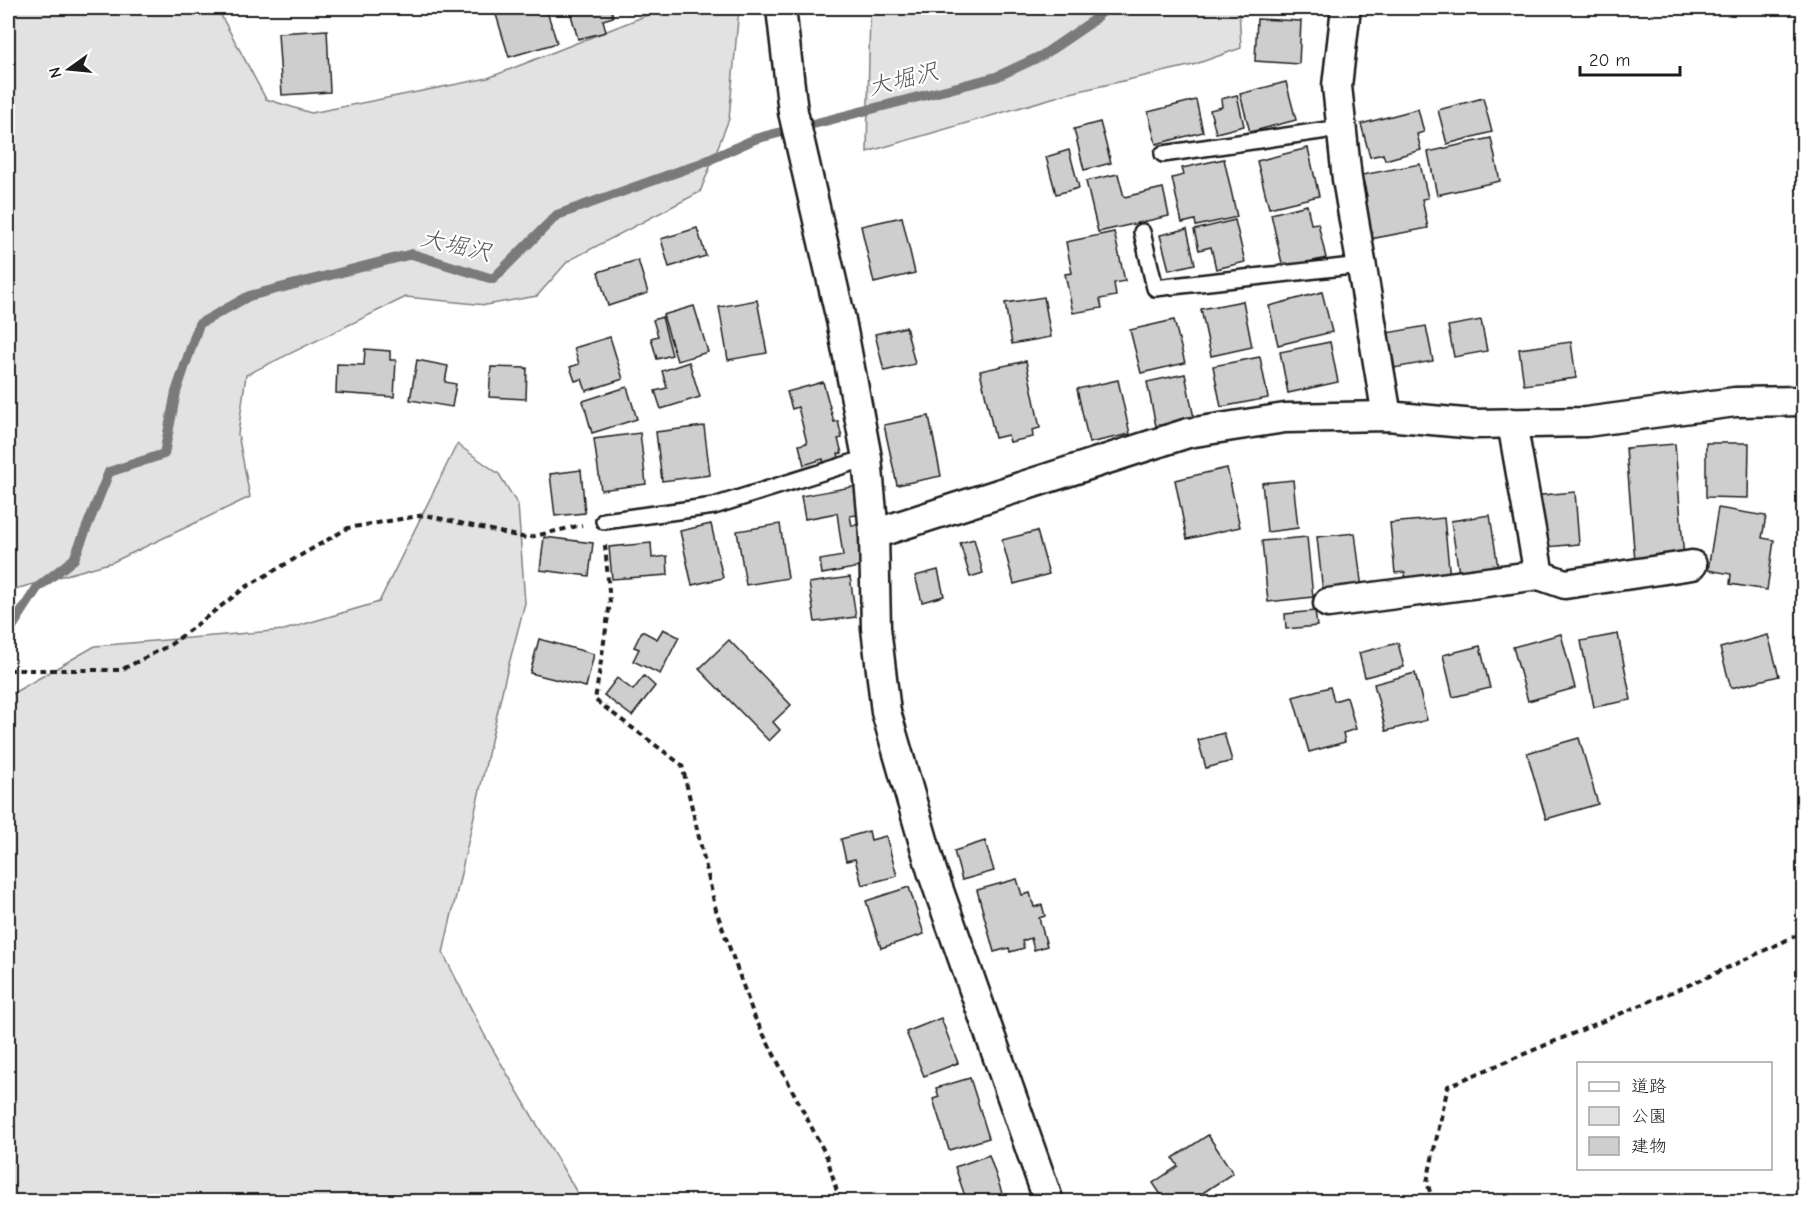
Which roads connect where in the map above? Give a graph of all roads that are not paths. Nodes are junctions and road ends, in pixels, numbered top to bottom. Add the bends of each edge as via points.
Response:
1 (781, 8) edge
2 (1346, 8) edge
3 (1341, 128) junction
4 (1163, 154) dead end
5 (1142, 232) dead end
6 (1361, 265) junction
7 (1803, 401) edge
8 (1387, 416) junction
9 (1512, 423) junction
10 (867, 458) junction
11 (603, 521) road end
12 (874, 534) junction
13 (1692, 565) dead end
14 (1539, 575) junction
15 (1328, 603) dead end
16 (1049, 1202) edge

1 - 10 street via 793,112 842,320
2 - 3 street via 1337,86
3 - 4 lane
3 - 6 street
5 - 6 lane via 1155,288
6 - 8 street
7 - 9 street via 1735,402 1586,422
8 - 9 street via 1475,424
8 - 12 street via 1285,418 1188,433
9 - 14 street
10 - 11 lane via 714,506
10 - 12 street
12 - 16 street via 876,628 886,712 932,871
13 - 14 street via 1565,584
14 - 15 street

